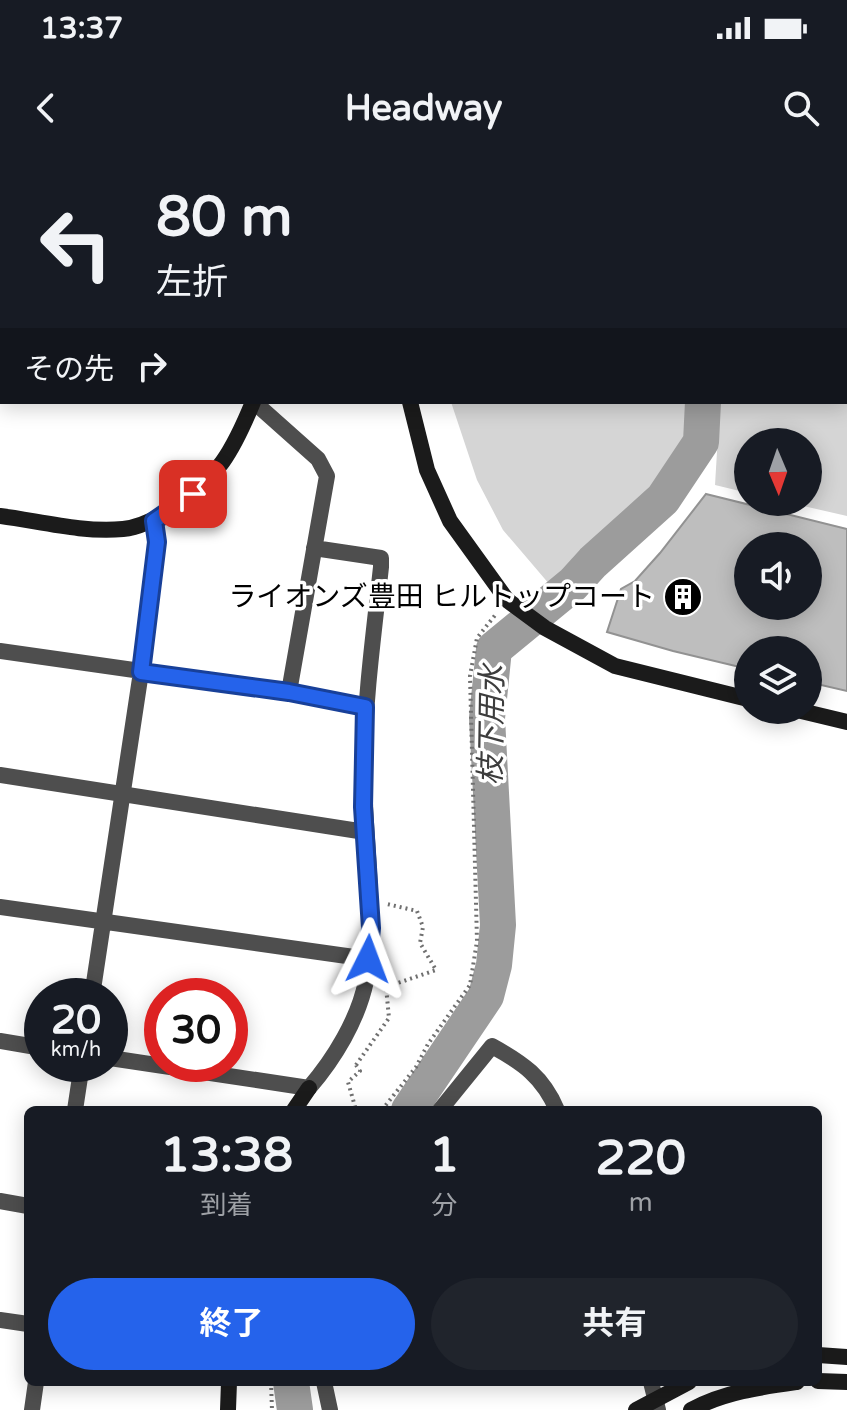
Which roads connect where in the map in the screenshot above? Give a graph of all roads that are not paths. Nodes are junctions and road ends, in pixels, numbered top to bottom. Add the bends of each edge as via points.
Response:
1 (253, 404) edge
2 (256, 404) edge
3 (410, 404) edge
4 (0, 516) edge
5 (154, 521) junction
6 (314, 548) junction
7 (0, 651) edge
8 (141, 672) junction
9 (289, 692) junction
10 (734, 696) edge
11 (365, 707) junction
12 (822, 716) edge
13 (847, 722) edge
14 (0, 775) edge
15 (121, 792) junction
16 (365, 832) junction
17 (0, 907) edge
18 (103, 922) junction
19 (368, 959) junction
20 (95, 978) edge
21 (0, 1041) edge
22 (24, 1045) edge
23 (128, 1061) edge
24 (79, 1082) edge
25 (309, 1088) junction
26 (76, 1106) edge
27 (297, 1106) edge
28 (443, 1106) edge
29 (555, 1106) edge
30 (0, 1201) edge
31 (24, 1205) edge
32 (0, 1320) edge
33 (24, 1323) edge
34 (822, 1355) edge
35 (847, 1357) edge
36 (822, 1381) edge
37 (847, 1382) edge
38 (35, 1386) edge
39 (229, 1386) edge
40 (325, 1386) edge
41 (680, 1386) edge
42 (765, 1386) edge
43 (655, 1397) edge
44 (32, 1410) edge
45 (228, 1410) edge
46 (330, 1410) edge
47 (636, 1410) edge
48 (691, 1410) edge

1 - 5 street via 236,445 212,478
2 - 6 street via 318,459 327,476
3 - 10 street via 427,470 450,521 507,600 572,645 615,666
4 - 5 street via 104,529
5 - 8 street via 157,542
6 - 9 street
6 - 11 street via 381,558
7 - 8 street
8 - 9 street
8 - 15 street
9 - 11 street
11 - 16 street
12 - 13 street
14 - 15 street
15 - 16 street
15 - 18 street
16 - 19 street
17 - 18 street
18 - 19 street
18 - 20 street
19 - 25 street via 365,984 346,1034
21 - 22 street
23 - 25 street
24 - 26 street
25 - 27 street
28 - 29 street via 492,1046 523,1063
30 - 31 street
32 - 33 street
34 - 35 street
36 - 37 street
38 - 44 street
39 - 45 street
40 - 46 street
41 - 43 street
42 - 48 street
43 - 47 street

